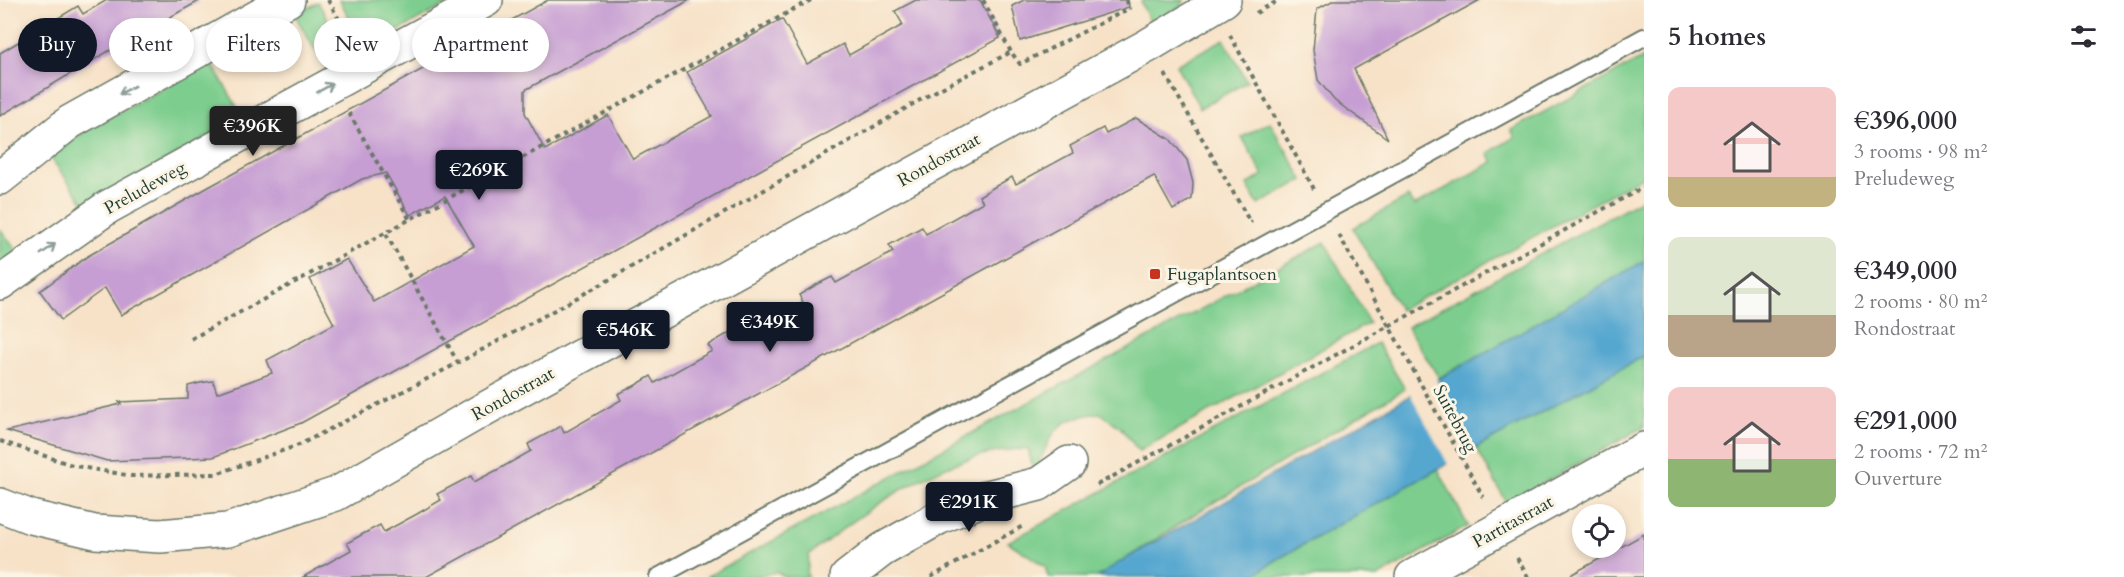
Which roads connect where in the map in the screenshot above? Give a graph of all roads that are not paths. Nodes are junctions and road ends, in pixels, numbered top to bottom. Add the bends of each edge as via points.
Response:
1 (288, 0) edge
2 (486, 0) edge
3 (1216, 2) edge
4 (1644, 37) edge
5 (0, 178) edge
6 (0, 283) edge
7 (1644, 449) edge
8 (1069, 464) dead end
9 (0, 505) edge
10 (658, 577) edge
11 (847, 577) edge
12 (1412, 577) edge

1 -> 5 street via 70,122
6 -> 2 street, Preludeweg via 108,207
3 - 9 street, Rondostraat via 1149,45 336,494 228,530 160,536 95,532 31,517
4 - 10 lane
7 - 12 street, Partitastraat
8 - 11 street via 1039,484 988,497 938,518 882,549

